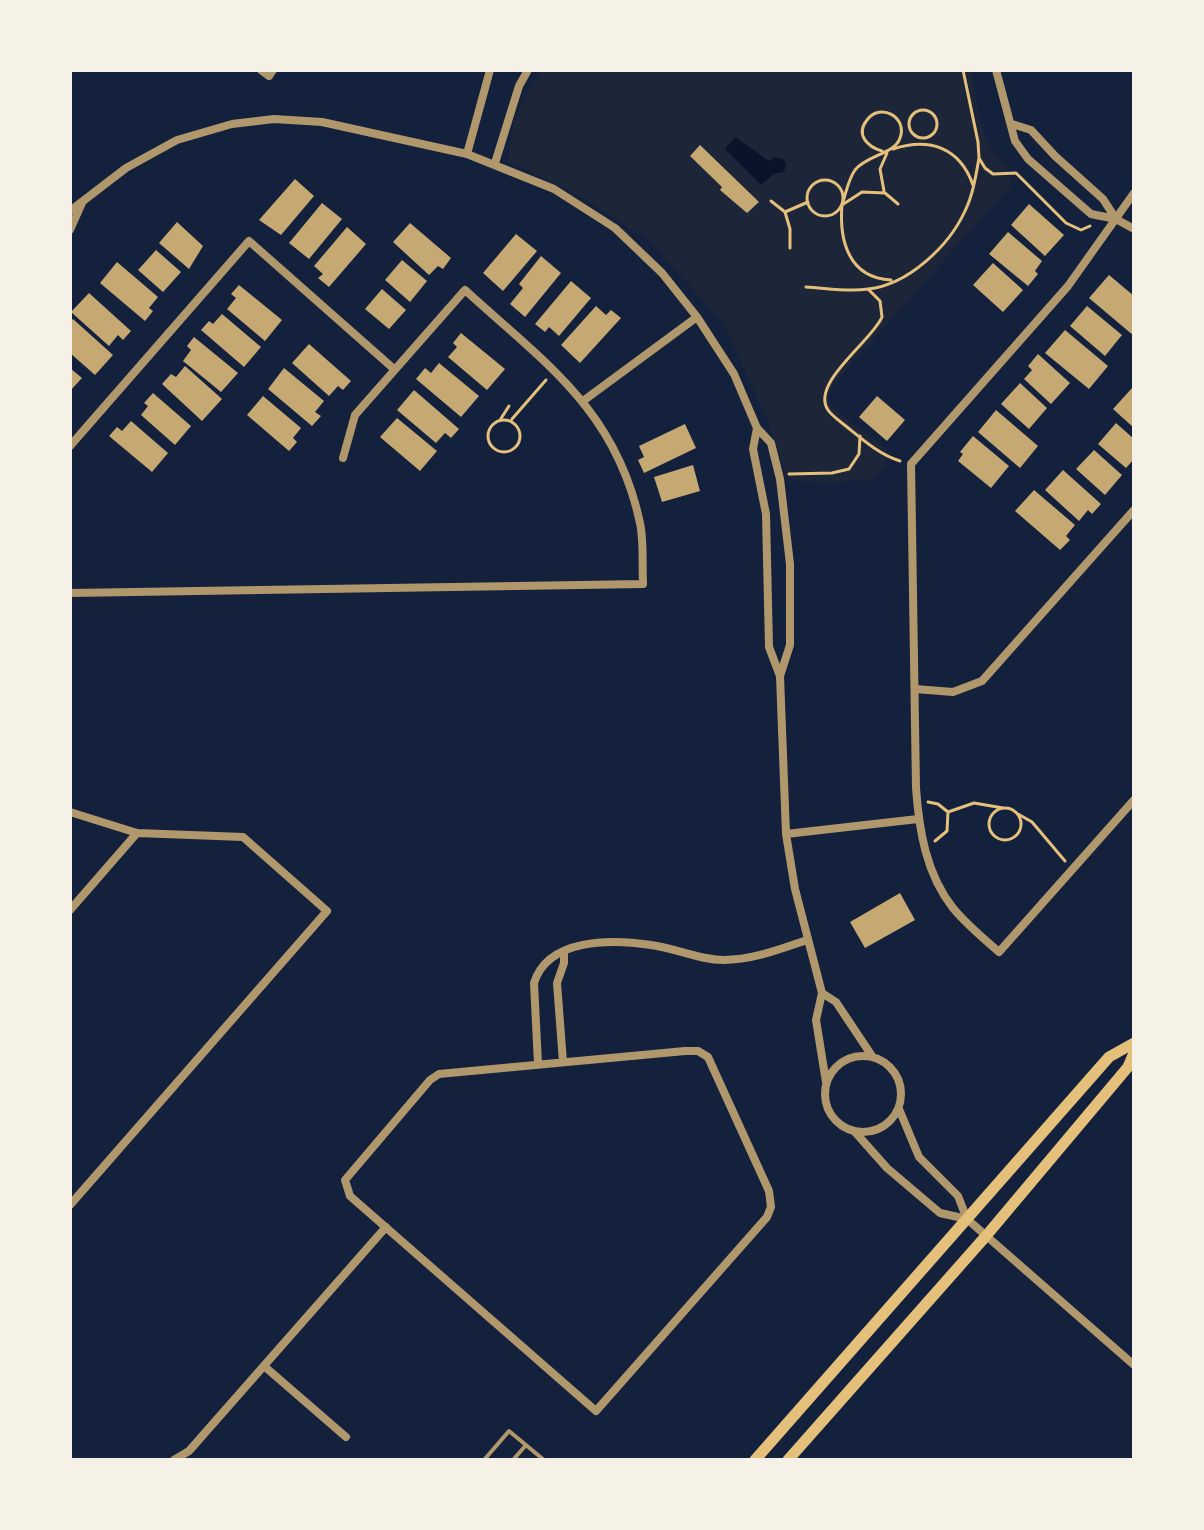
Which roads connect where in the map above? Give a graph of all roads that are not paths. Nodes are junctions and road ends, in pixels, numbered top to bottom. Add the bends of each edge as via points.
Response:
1 (490, 70) edge
2 (528, 70) edge
3 (996, 70) edge
4 (1012, 124) junction
5 (467, 154) junction
6 (1055, 156) junction
7 (495, 163) junction
8 (1042, 171) junction
9 (1134, 193) edge
10 (82, 203) junction
11 (70, 211) edge
12 (1116, 219) junction
13 (1134, 229) edge
14 (70, 230) edge
15 (697, 317) junction
16 (394, 369) junction
17 (583, 401) junction
18 (757, 428) junction
19 (70, 446) edge
20 (343, 458) dead end
21 (1134, 510) edge
22 (70, 593) edge
23 (780, 676) junction
24 (915, 689) junction
25 (1134, 800) edge
26 (70, 812) edge
27 (918, 819) junction
28 (137, 833) junction
29 (786, 834) junction
30 (70, 910) edge
31 (807, 940) junction
32 (564, 953) junction
33 (822, 993) junction
34 (1134, 1043) edge
35 (1134, 1053) edge
36 (872, 1056) junction
37 (563, 1062) junction
38 (538, 1064) junction
39 (826, 1082) junction
40 (899, 1109) junction
41 (855, 1132) junction
42 (70, 1205) edge
43 (967, 1219) junction
44 (386, 1227) junction
45 (986, 1236) junction
46 (1134, 1365) edge
47 (264, 1366) junction
48 (346, 1437) dead end
49 (526, 1445) junction
50 (174, 1460) edge
51 (484, 1460) edge
52 (513, 1460) edge
53 (544, 1460) edge
54 (755, 1460) edge
55 (788, 1460) edge

1 - 5 street
2 - 7 street
3 - 4 street
4 - 6 street via 1031,130
4 - 8 street via 1015,141
5 - 7 street
5 - 10 street via 322,122 274,119 232,124 177,140 126,168
6 - 8 street
6 - 12 street via 1103,199
7 - 15 street via 554,189 615,228 662,273
8 - 12 street via 1091,214
9 - 12 street
10 - 11 street
10 - 14 street
12 - 13 street
12 - 24 street via 1068,286 911,464
15 - 17 street
15 - 18 street via 734,374
16 - 17 street via 465,290
16 - 19 street via 249,241
16 - 20 street via 355,415
17 - 22 street via 622,463 640,525 643,584
18 - 23 street via 753,449 766,514 769,647
18 - 23 street via 771,443 790,564 790,645
21 - 24 street via 982,681 953,692
23 - 29 street
24 - 27 street
25 - 27 street via 999,952 952,907 933,876
26 - 28 street
27 - 29 street
28 - 30 street
28 - 42 street via 243,837 327,911
29 - 31 street
31 - 32 street via 740,959 706,959 636,944 583,945
31 - 33 street
32 - 37 street via 557,983
32 - 38 street via 544,962 534,983
33 - 36 street via 836,1002
33 - 39 street via 816,1020
34 - 43 main road via 1109,1057
35 - 45 main road via 1128,1067
36 - 39 street via 849,1058
36 - 40 street via 898,1076
37 - 38 street
37 - 44 street via 704,1053 771,1199 767,1217 596,1411
38 - 44 street via 435,1076 348,1175 345,1186 350,1196
39 - 41 street via 830,1114
40 - 41 street via 881,1128
40 - 43 street via 919,1157 958,1196
41 - 43 street via 940,1213
43 - 45 street
43 - 54 main road
44 - 47 street
45 - 46 street
45 - 55 main road
47 - 48 street
47 - 50 street via 189,1451
49 - 51 lane via 509,1431
49 - 52 lane
49 - 53 lane

